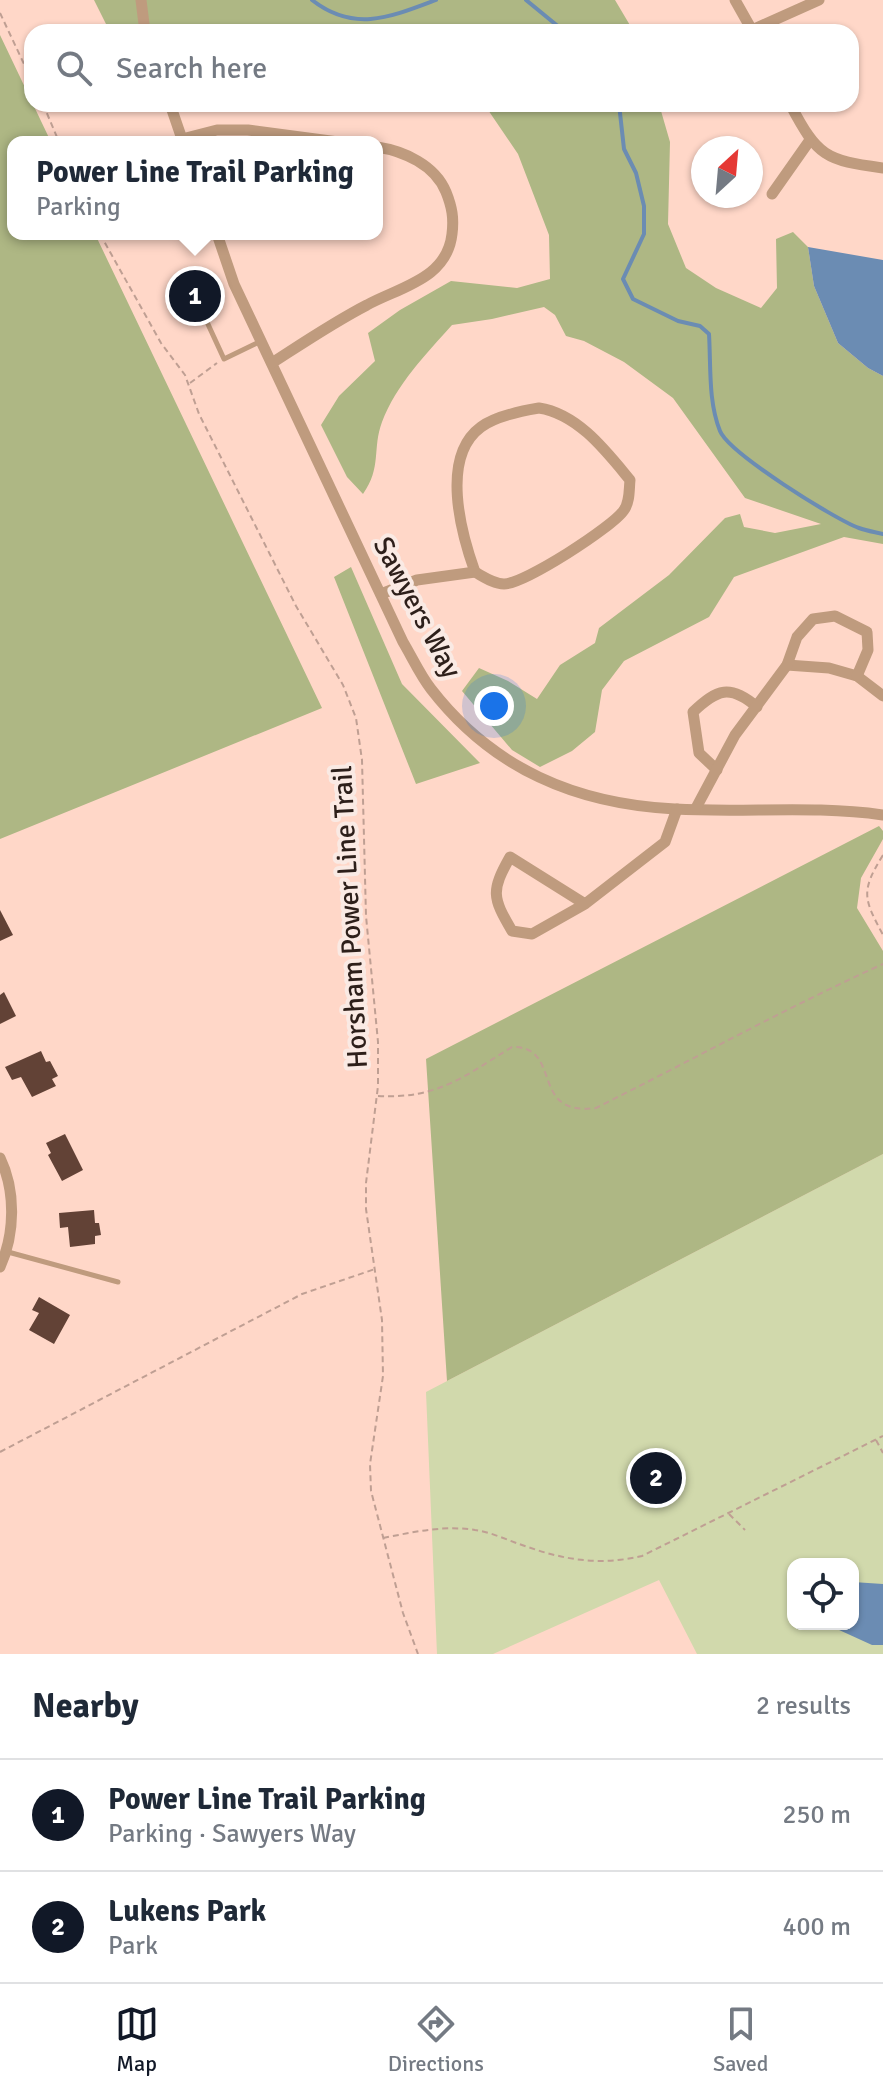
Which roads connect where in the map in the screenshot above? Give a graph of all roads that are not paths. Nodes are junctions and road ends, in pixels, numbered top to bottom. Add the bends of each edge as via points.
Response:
1 (141, 0) edge
2 (735, 0) edge
3 (819, 0) edge
4 (144, 24) edge
5 (749, 24) edge
6 (768, 24) edge
7 (173, 112) edge
8 (794, 112) edge
9 (182, 136) edge
10 (197, 136) edge
11 (293, 136) edge
12 (810, 140) junction
13 (383, 148) edge
14 (883, 168) edge
15 (772, 194) dead end
16 (219, 240) edge
17 (195, 296) dead end
18 (262, 341) junction
19 (272, 363) junction
20 (475, 572) junction
21 (381, 594) junction
22 (787, 665) junction
23 (857, 676) junction
24 (883, 696) edge
25 (757, 707) junction
26 (717, 770) junction
27 (696, 808) junction
28 (677, 809) junction
29 (883, 815) edge
30 (585, 904) junction
31 (0, 1158) edge
32 (7, 1252) junction
33 (0, 1267) edge
34 (118, 1282) dead end

1 - 4 street
2 - 5 street
3 - 6 street
7 - 9 street
8 - 12 street
10 - 11 street via 217,130
12 - 14 street via 836,160
12 - 15 street
13 - 19 street via 414,159 445,189 454,215 445,258 431,274 368,304
16 - 18 street, Sawyers Way
17 - 18 lane via 224,359
18 - 19 street, Sawyers Way
19 - 21 street, Sawyers Way
20 - 20 street via 503,584 519,581 566,556 624,511 630,480 571,419 555,411 523,410 481,426 471,438 457,470 457,495
20 - 21 street via 417,580
21 - 28 street, Sawyers Way via 429,687 484,745 532,776 584,796
22 - 23 street
22 - 23 street via 797,637 813,619 835,616 867,632 868,650
22 - 25 street
23 - 24 street
25 - 26 street
25 - 26 street via 742,694 723,692 693,712 699,753
26 - 27 street
27 - 28 street, Sawyers Way
27 - 29 street, Sawyers Way via 839,809
28 - 30 street via 665,842
30 - 30 street via 532,934 512,931 495,903 495,883 510,857
31 - 32 street via 12,1222
32 - 33 street
32 - 34 lane

